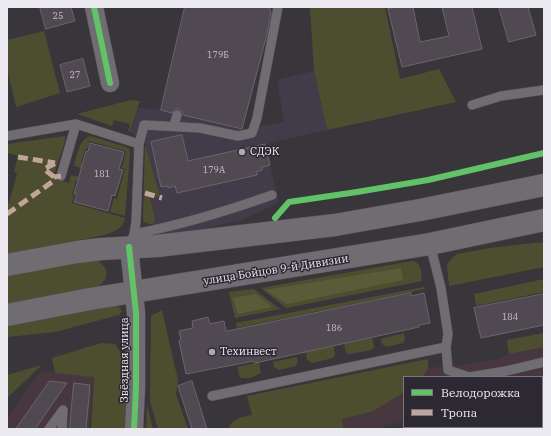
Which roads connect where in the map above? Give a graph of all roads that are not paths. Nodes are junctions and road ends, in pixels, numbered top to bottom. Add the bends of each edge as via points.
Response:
1 (94, 7) edge
2 (278, 7) edge
3 (110, 83) dead end
4 (544, 90) edge
5 (472, 105) dead end
6 (177, 115) dead end
7 (76, 124) junction
8 (174, 126) junction
9 (7, 136) edge
10 (139, 144) junction
11 (61, 176) dead end
12 (544, 185) edge
13 (272, 195) dead end
14 (544, 220) edge
15 (132, 240) junction
16 (425, 252) junction
17 (7, 265) edge
18 (133, 292) junction
19 (7, 315) edge
20 (446, 347) junction
21 (544, 362) edge
22 (466, 376) edge
23 (475, 376) edge
24 (212, 396) dead end
25 (49, 429) edge
26 (62, 429) edge
27 (134, 429) edge

1 - 3 street
2 - 8 lane via 252,133 238,136 200,128
4 - 5 lane via 501,96
6 - 8 lane
7 - 9 lane
7 - 10 lane
7 - 11 lane
8 - 10 lane via 144,125
10 - 15 lane via 136,222
12 - 15 main road via 335,225 157,246
13 - 15 lane via 228,211 153,230
14 - 16 main road, улица Бойцов 9-й Дивизии via 453,240
15 - 17 main road
15 - 18 street, Звёздная улица
16 - 18 main road, улица Бойцов 9-й Дивизии
16 - 20 lane via 441,288 448,334
18 - 19 main road, улица Бойцов 9-й Дивизии
18 - 27 street, Звёздная улица via 136,313
20 - 22 lane via 448,370
20 - 24 lane
21 - 23 lane
25 - 26 lane via 63,410

